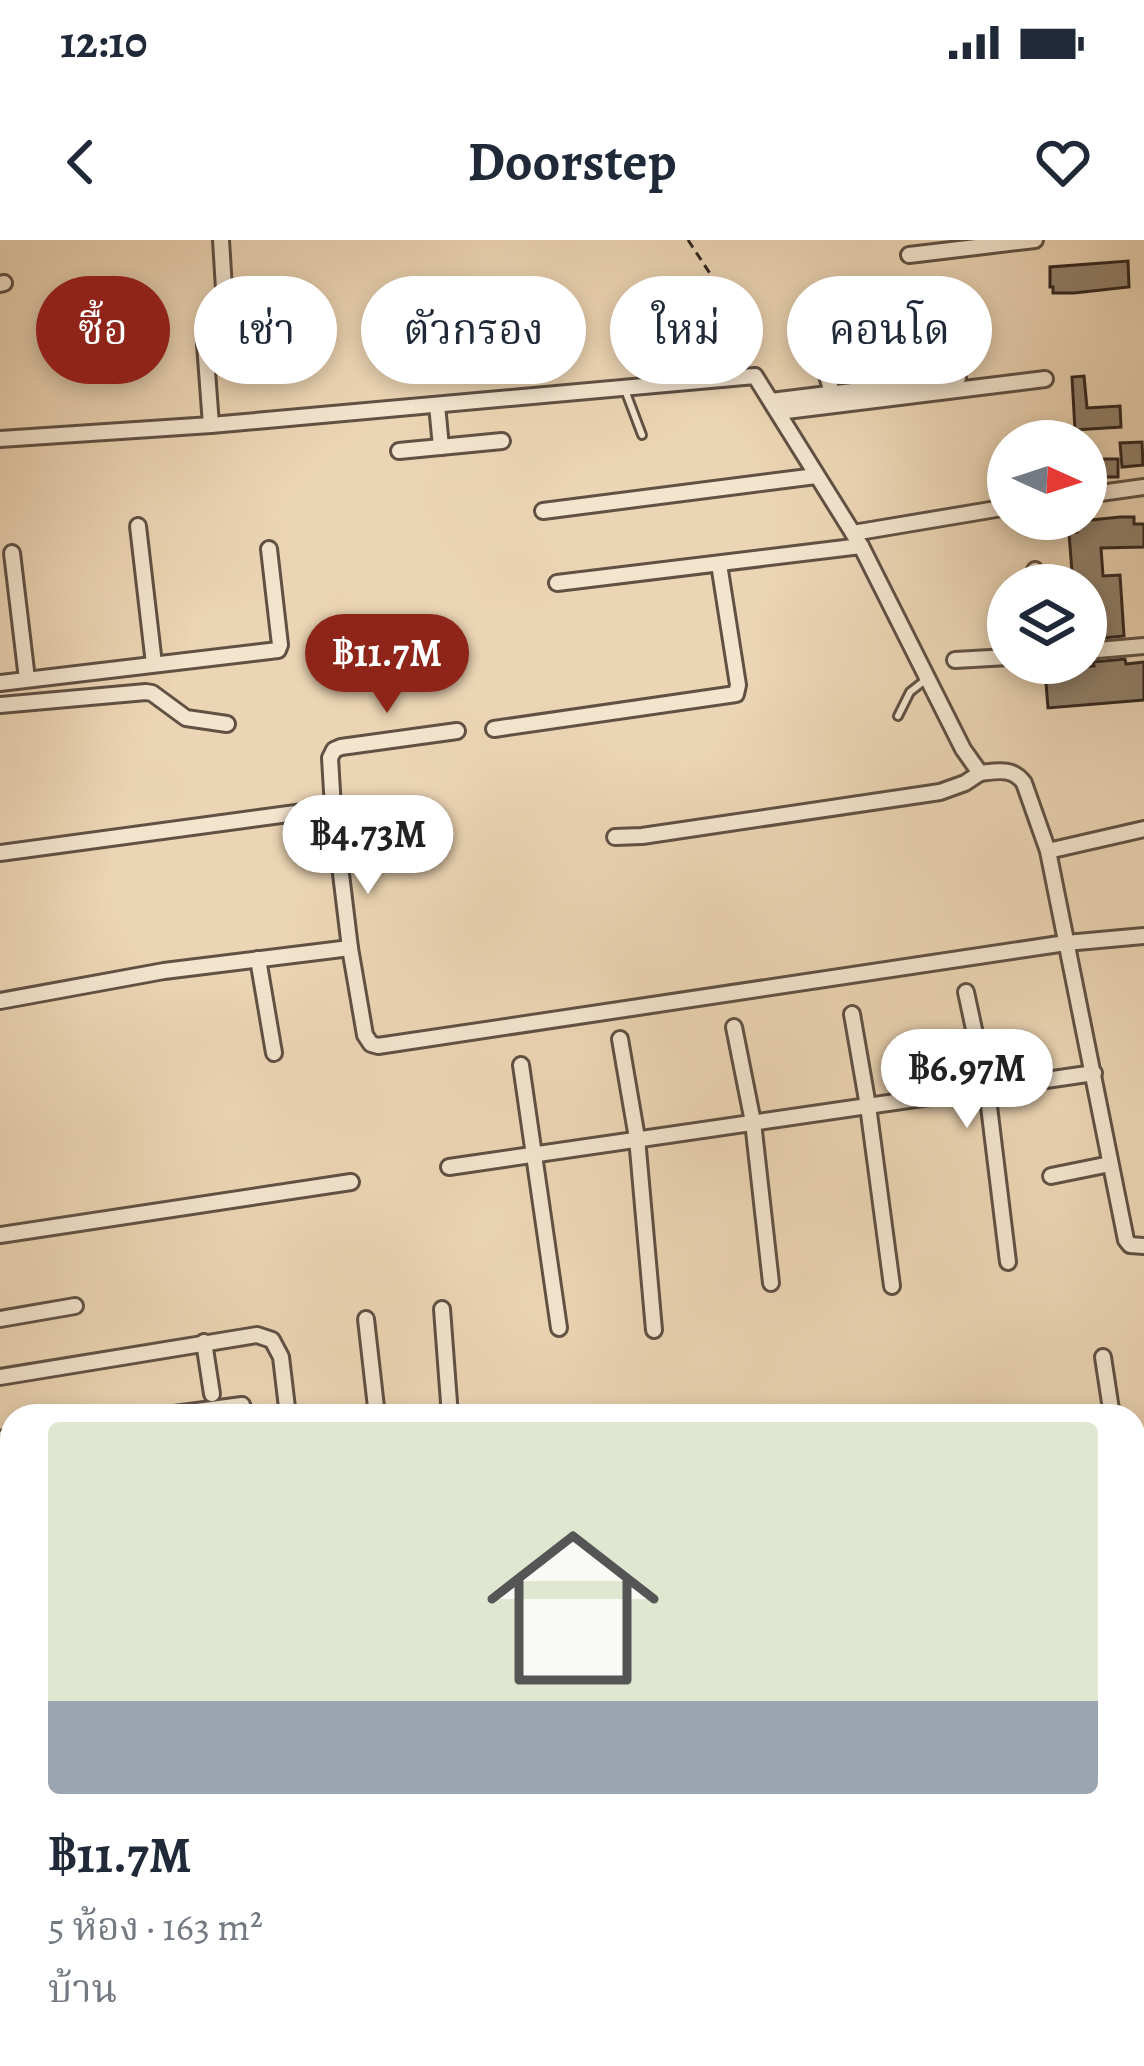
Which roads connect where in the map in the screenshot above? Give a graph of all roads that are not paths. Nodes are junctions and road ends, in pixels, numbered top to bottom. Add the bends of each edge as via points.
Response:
1 (221, 240) edge
2 (1035, 240) edge
3 (909, 255) dead end
4 (1045, 379) dead end
5 (829, 384) edge
6 (908, 384) edge
7 (625, 389) junction
8 (832, 393) junction
9 (437, 406) junction
10 (774, 406) junction
11 (211, 425) junction
12 (642, 435) dead end
13 (0, 439) edge
14 (502, 441) dead end
15 (441, 447) junction
16 (399, 451) dead end
17 (816, 476) junction
18 (1144, 487) edge
19 (1107, 492) edge
20 (543, 511) dead end
21 (987, 511) edge
22 (138, 526) dead end
23 (857, 539) junction
24 (269, 549) dead end
25 (12, 554) dead end
26 (719, 564) junction
27 (556, 584) dead end
28 (1144, 646) edge
29 (1107, 649) edge
30 (987, 658) edge
31 (955, 660) dead end
32 (154, 664) junction
33 (927, 678) junction
34 (27, 679) junction
35 (0, 683) edge
36 (0, 705) edge
37 (898, 716) dead end
38 (227, 724) dead end
39 (494, 729) dead end
40 (457, 731) dead end
41 (980, 773) junction
42 (333, 808) junction
43 (1144, 829) edge
44 (615, 837) dead end
45 (1048, 851) junction
46 (0, 853) edge
47 (1144, 935) edge
48 (1066, 943) junction
49 (350, 948) junction
50 (258, 959) junction
51 (966, 992) dead end
52 (0, 1001) edge
53 (852, 1014) dead end
54 (734, 1028) dead end
55 (620, 1039) dead end
56 (274, 1053) dead end
57 (521, 1065) dead end
58 (1094, 1073) junction
59 (987, 1090) junction
60 (868, 1106) junction
61 (753, 1122) junction
62 (638, 1138) junction
63 (535, 1156) junction
64 (1110, 1164) junction
65 (448, 1167) dead end
66 (1051, 1176) dead end
67 (351, 1182) dead end
68 (0, 1235) edge
69 (1144, 1246) edge
70 (1008, 1262) dead end
71 (771, 1282) dead end
72 (892, 1286) dead end
73 (75, 1306) dead end
74 (442, 1309) dead end
75 (0, 1319) edge
76 (366, 1319) dead end
77 (560, 1328) dead end
78 (654, 1330) dead end
79 (204, 1342) junction
80 (1102, 1357) dead end
81 (0, 1377) edge
82 (212, 1394) dead end
83 (287, 1404) edge
84 (376, 1404) edge
85 (449, 1404) edge
86 (1110, 1404) edge

1 - 11 street via 224,305 205,344
2 - 3 street
4 - 10 street
5 - 8 street
6 - 8 street
7 - 9 street
7 - 10 street via 755,376
7 - 12 lane
8 - 10 street
9 - 11 street
9 - 15 street
10 - 17 street
11 - 13 street
14 - 15 street
15 - 16 street
17 - 20 street
17 - 23 street
18 - 19 street
21 - 23 street
22 - 32 street
23 - 26 street
23 - 33 street
24 - 32 street via 278,650
25 - 34 street
26 - 27 street
26 - 39 street via 736,694
28 - 29 street
30 - 31 street
32 - 34 street
33 - 37 lane
33 - 41 street
34 - 35 street
36 - 38 street via 146,692 186,718
40 - 42 street via 334,750
41 - 44 street via 940,791
41 - 45 street via 1019,777
42 - 46 street
42 - 49 street
43 - 45 street
45 - 48 street
47 - 48 street
48 - 49 street via 378,1046 365,1035
48 - 58 street
49 - 50 street
50 - 52 street
50 - 56 street
51 - 59 street
53 - 60 street
54 - 61 street
55 - 62 street
57 - 63 street
58 - 59 street
58 - 64 street
59 - 60 street
59 - 70 street
60 - 61 street
60 - 72 street
61 - 62 street
61 - 71 street
62 - 63 street
62 - 78 street
63 - 65 street
63 - 77 street
64 - 66 street
64 - 69 street via 1126,1240
67 - 68 street
73 - 75 street
74 - 85 street
76 - 84 street
79 - 81 street
79 - 82 street
79 - 83 street via 272,1340
80 - 86 street

